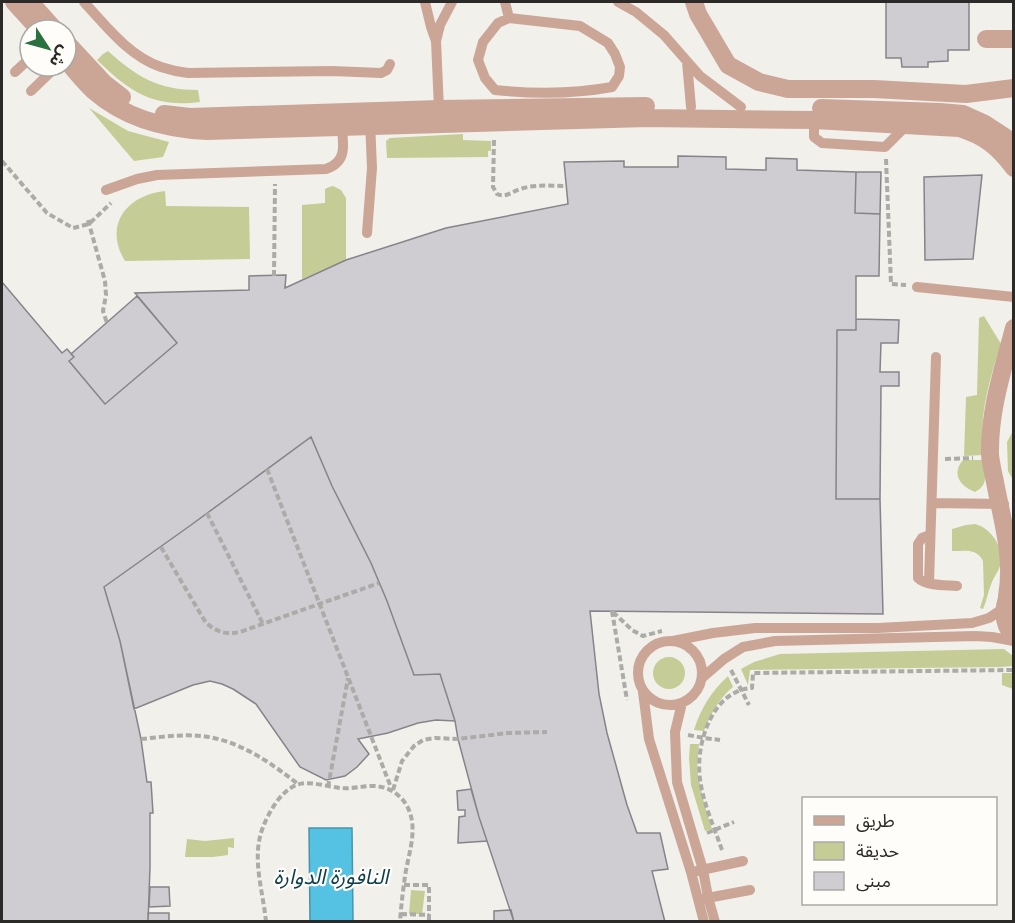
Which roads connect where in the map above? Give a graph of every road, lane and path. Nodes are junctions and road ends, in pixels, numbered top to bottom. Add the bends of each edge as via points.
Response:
1 (14, 2) edge
2 (30, 2) edge
3 (84, 2) edge
4 (425, 2) edge
5 (452, 2) edge
6 (505, 2) edge
7 (618, 2) edge
8 (694, 2) edge
9 (28, 18) edge
10 (44, 18) edge
11 (509, 18) junction
12 (986, 39) dead end
13 (1014, 39) edge
14 (436, 41) junction
15 (78, 61) edge
16 (687, 62) junction
17 (390, 64) dead end
18 (18, 69) edge
19 (15, 72) dead end
20 (45, 78) edge
21 (1014, 88) edge
22 (31, 91) dead end
23 (691, 107) junction
24 (741, 107) junction
25 (439, 109) junction
26 (814, 114) junction
27 (370, 119) junction
28 (341, 120) junction
29 (907, 125) junction
30 (484, 139) dead end
31 (1014, 146) edge
32 (885, 147) junction
33 (1014, 168) edge
34 (275, 171) junction
35 (566, 186) dead end
36 (106, 190) dead end
37 (88, 220) dead end
38 (368, 233) dead end
39 (274, 276) dead end
40 (917, 286) joint
41 (1014, 297) edge
42 (107, 323) dead end
43 (1014, 328) edge
44 (936, 357) dead end
45 (1014, 362) edge
46 (990, 457) junction
47 (933, 459) junction
48 (267, 469) dead end
49 (932, 503) junction
50 (1006, 503) edge
51 (207, 513) dead end
52 (1014, 539) edge
53 (161, 547) dead end
54 (379, 583) dead end
55 (957, 586) dead end
56 (1008, 596) edge
57 (320, 605) junction
58 (263, 624) junction
59 (1014, 639) edge
60 (673, 641) junction
61 (1014, 670) edge
62 (348, 677) junction
63 (702, 678) junction
64 (643, 692) junction
65 (682, 703) junction
66 (547, 732) dead end
67 (141, 739) dead end
68 (298, 784) junction
69 (328, 787) junction
70 (392, 791) junction
71 (722, 850) dead end
72 (743, 861) dead end
73 (697, 871) junction
74 (404, 885) junction
75 (750, 890) dead end
76 (704, 898) junction
77 (401, 914) junction
78 (429, 915) junction
79 (266, 921) edge
80 (400, 921) edge
81 (429, 921) edge
82 (704, 921) edge
83 (715, 921) edge

1 - 9 street
2 - 10 street
3 - 17 lane via 134,52 175,71 381,73
4 - 14 lane
5 - 14 lane
6 - 11 lane
7 - 16 lane via 664,35
8 - 21 street via 728,65 759,82 788,89 966,94
11 - 11 lane via 580,27 608,43 620,66 620,76 612,87 587,92 526,94 495,90 478,60 483,42 498,23
12 - 13 street
14 - 25 lane
15 - 28 street via 119,95 171,116
16 - 23 lane
16 - 24 lane
18 - 19 lane
20 - 22 lane
23 - 24 street
23 - 25 street
24 - 26 street
25 - 27 street
26 - 27 street
26 - 29 street
26 - 31 street via 963,114 985,124
26 - 32 lane via 814,137 822,143
27 - 28 street
27 - 38 lane
28 - 34 lane via 340,162 326,170
29 - 32 lane
29 - 33 street via 974,132 987,139
30 - 35 path via 494,139 493,187 497,194 506,196 527,187
32 - 40 path via 891,284
34 - 36 lane via 157,175
34 - 39 path
37 - 42 path via 105,281 103,311
40 - 41 lane
43 - 46 street via 995,400
44 - 47 lane
45 - 50 street via 999,429 998,456
46 - 47 path
46 - 50 street
47 - 49 lane
48 - 57 path
49 - 50 lane
49 - 55 lane via 930,535 921,538 917,548 918,578
50 - 52 street
50 - 56 street
51 - 58 path
53 - 58 path via 206,623 215,630 227,634
54 - 57 path
56 - 59 street via 1005,621
56 - 60 lane via 989,618 972,623 755,628
57 - 58 path
57 - 62 path
59 - 63 lane via 975,636 775,641 743,647
60 - 63 lane via 692,650
60 - 64 lane via 645,652 637,672
61 - 71 path via 753,673 752,688 740,688 728,695 715,710 700,750 702,791
62 - 69 path
62 - 70 path
63 - 65 lane via 691,697
64 - 65 lane via 660,704
64 - 73 lane via 649,739
65 - 73 lane via 675,732 677,782
66 - 70 path via 423,740 402,761
67 - 68 path via 186,735 219,740 261,757
68 - 69 path
68 - 79 path via 283,794 272,810 258,846
69 - 70 path via 372,786
70 - 74 path via 406,805 413,824
72 - 73 lane
73 - 76 lane
74 - 77 path
74 - 78 path via 429,885
75 - 76 lane
76 - 82 lane
76 - 83 lane
77 - 78 path
77 - 80 path
78 - 81 path

